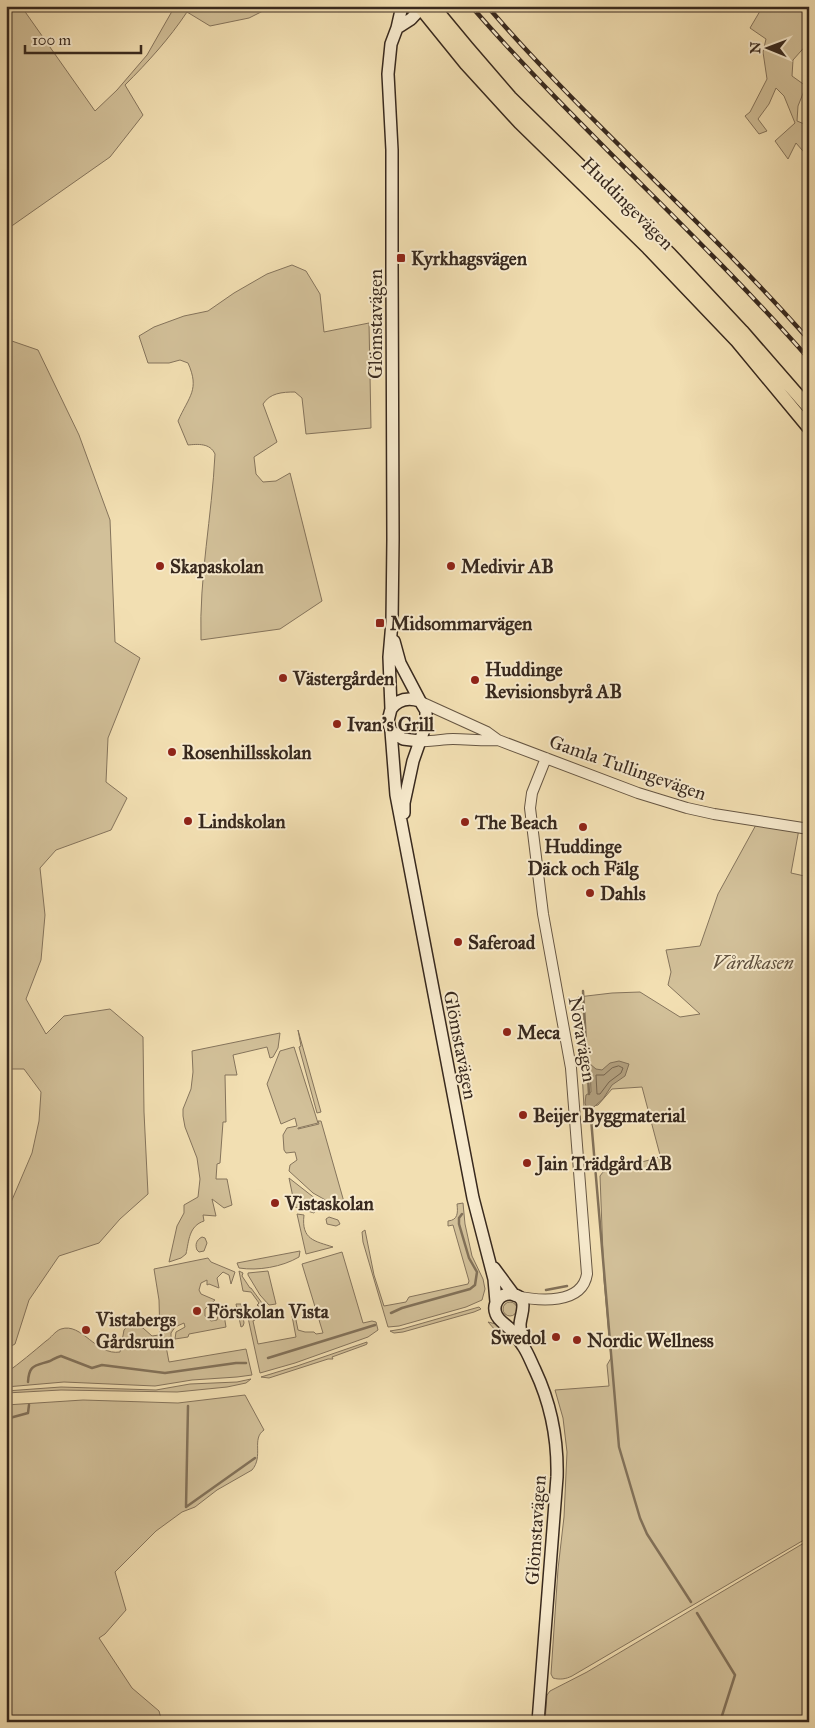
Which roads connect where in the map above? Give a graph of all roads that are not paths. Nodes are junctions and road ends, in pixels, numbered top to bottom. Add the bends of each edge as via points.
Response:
1 (402, 6) edge
2 (424, 7) edge
3 (397, 28) junction
4 (809, 408) edge
5 (809, 428) edge
6 (392, 622) junction
7 (420, 701) junction
8 (390, 710) junction
9 (391, 731) junction
10 (498, 740) junction
11 (420, 741) junction
12 (546, 758) junction
13 (809, 829) edge
14 (404, 835) junction
15 (489, 1260) junction
16 (515, 1296) junction
17 (543, 1300) junction
18 (496, 1302) junction
19 (522, 1316) junction
20 (503, 1322) junction
21 (524, 1347) junction
22 (538, 1722) edge

1 - 3 main road, Glömstavägen
2 - 3 main road
2 - 4 main road, Huddingevägen via 510,97 670,254
2 - 5 main road, Huddingevägen via 466,64 520,123 648,248 736,340
3 - 6 main road, Glömstavägen via 391,44 388,74 392,150
6 - 7 main road, Glömstavägen via 400,663
6 - 8 main road, Glömstavägen
7 - 8 main road via 403,700
7 - 10 street, Gamla Tullingevägen
7 - 11 main road, Glömstavägen via 426,717
8 - 9 main road, Glömstavägen via 388,721
9 - 11 main road via 404,740
9 - 14 main road, Glömstavägen via 396,795
10 - 11 street, Gamla Tullingevägen
10 - 12 street, Gamla Tullingevägen
11 - 14 main road, Glömstavägen via 405,796
12 - 13 street, Gamla Tullingevägen via 687,808
12 - 17 street, Novavägen via 532,793 530,808 543,914 572,1068 588,1274 578,1292
14 - 15 main road, Glömstavägen via 473,1198
15 - 16 main road, Glömstavägen
15 - 18 main road, Glömstavägen
16 - 17 street, Novavägen
16 - 18 main road via 502,1296
16 - 19 main road, Glömstavägen via 523,1303
17 - 19 street, Novavägen
18 - 20 main road, Glömstavägen via 495,1313
19 - 20 main road via 512,1323
19 - 21 main road, Glömstavägen via 520,1332
20 - 21 main road, Glömstavägen
21 - 22 main road, Glömstavägen via 549,1407 557,1448

